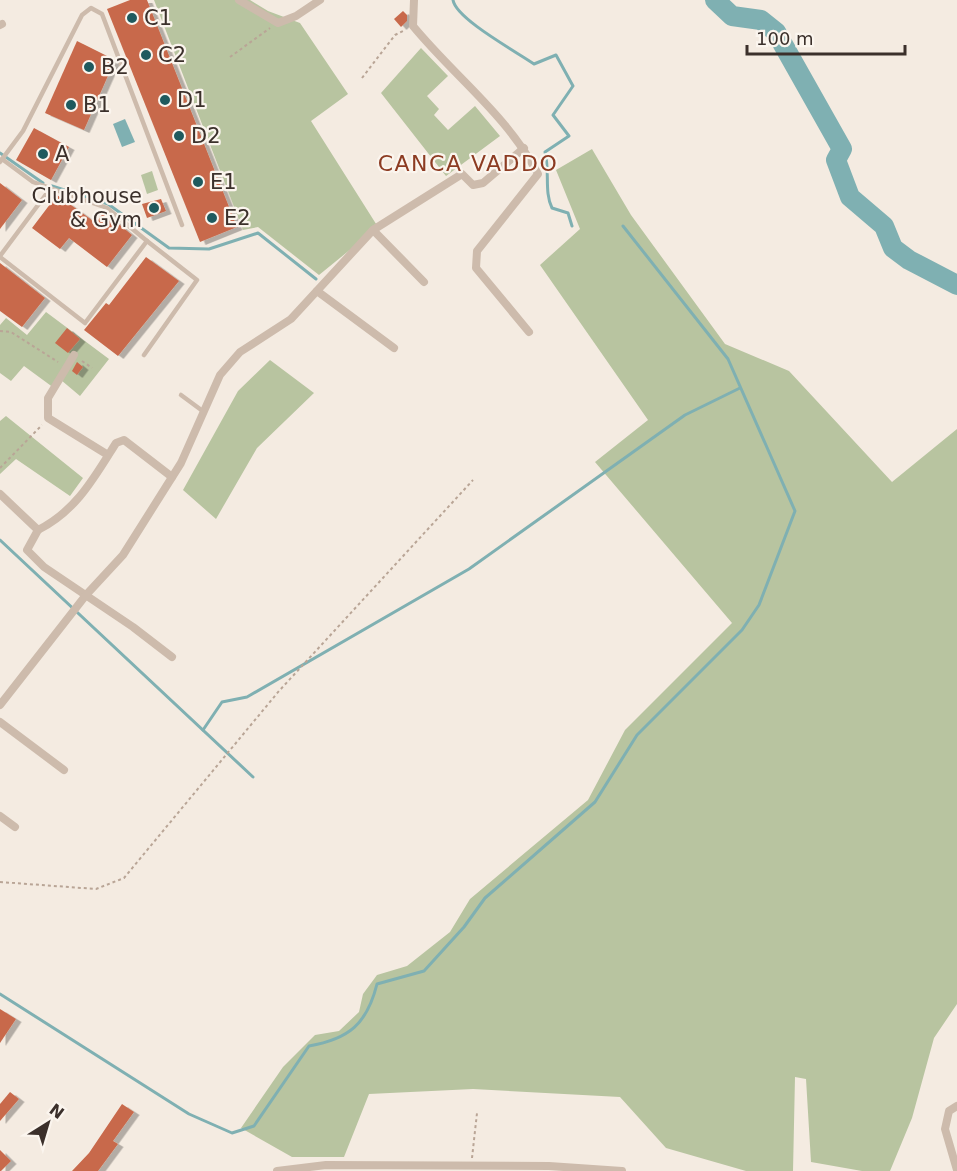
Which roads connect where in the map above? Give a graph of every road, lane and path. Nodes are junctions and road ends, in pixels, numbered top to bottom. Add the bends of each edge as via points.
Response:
1 (239, 0) edge
2 (320, 0) edge
3 (414, 0) edge
4 (278, 22) junction
5 (413, 26) junction
6 (230, 57) dead end
7 (362, 78) dead end
8 (524, 148) junction
9 (1, 160) edge
10 (50, 189) junction
11 (182, 225) dead end
12 (373, 230) junction
13 (147, 241) junction
14 (0, 256) edge
15 (424, 282) dead end
16 (317, 291) junction
17 (0, 332) edge
18 (529, 332) dead end
19 (394, 348) dead end
20 (74, 355) joint
21 (144, 356) dead end
22 (66, 366) junction
23 (92, 368) dead end
24 (181, 395) dead end
25 (204, 412) junction
26 (48, 418) junction
27 (108, 455) junction
28 (0, 468) edge
29 (172, 477) junction
30 (473, 480) dead end
31 (0, 494) edge
32 (39, 530) junction
33 (86, 595) junction
34 (172, 657) dead end
35 (0, 705) edge
36 (0, 722) edge
37 (64, 770) dead end
38 (0, 816) edge
39 (15, 827) dead end
40 (0, 882) edge
41 (957, 1106) edge
42 (477, 1113) dead end
43 (471, 1166) junction
44 (326, 1168) edge
45 (957, 1170) edge
46 (277, 1171) edge
47 (622, 1171) edge

1 - 4 street
2 - 4 street via 296,16
3 - 5 street
4 - 6 path
5 - 7 path via 395,35
5 - 8 street
8 - 12 street via 483,183 473,185 462,174
8 - 18 street via 538,174 477,251 476,268
9 - 10 lane
9 - 11 lane via 23,131 82,15 91,8 102,14
10 - 13 lane via 107,208
10 - 14 lane
12 - 15 street
12 - 16 street
13 - 14 lane via 85,323
13 - 21 lane via 196,280
16 - 19 street
16 - 25 street via 291,319 240,352 220,375
17 - 22 path via 11,332
20 - 22 street
20 - 23 path
22 - 26 street via 48,398
24 - 25 lane
25 - 29 street
26 - 27 street
26 - 28 path
27 - 29 street via 116,443 124,440
27 - 32 street via 85,493 55,522
29 - 33 street via 123,555
30 - 40 path via 279,691 124,878 96,889
31 - 32 street
32 - 33 street via 27,550 44,567
33 - 34 street
33 - 35 street
36 - 37 street
38 - 39 street
41 - 45 street via 949,1111 945,1129
42 - 43 path
43 - 44 street
43 - 47 street
44 - 46 street

